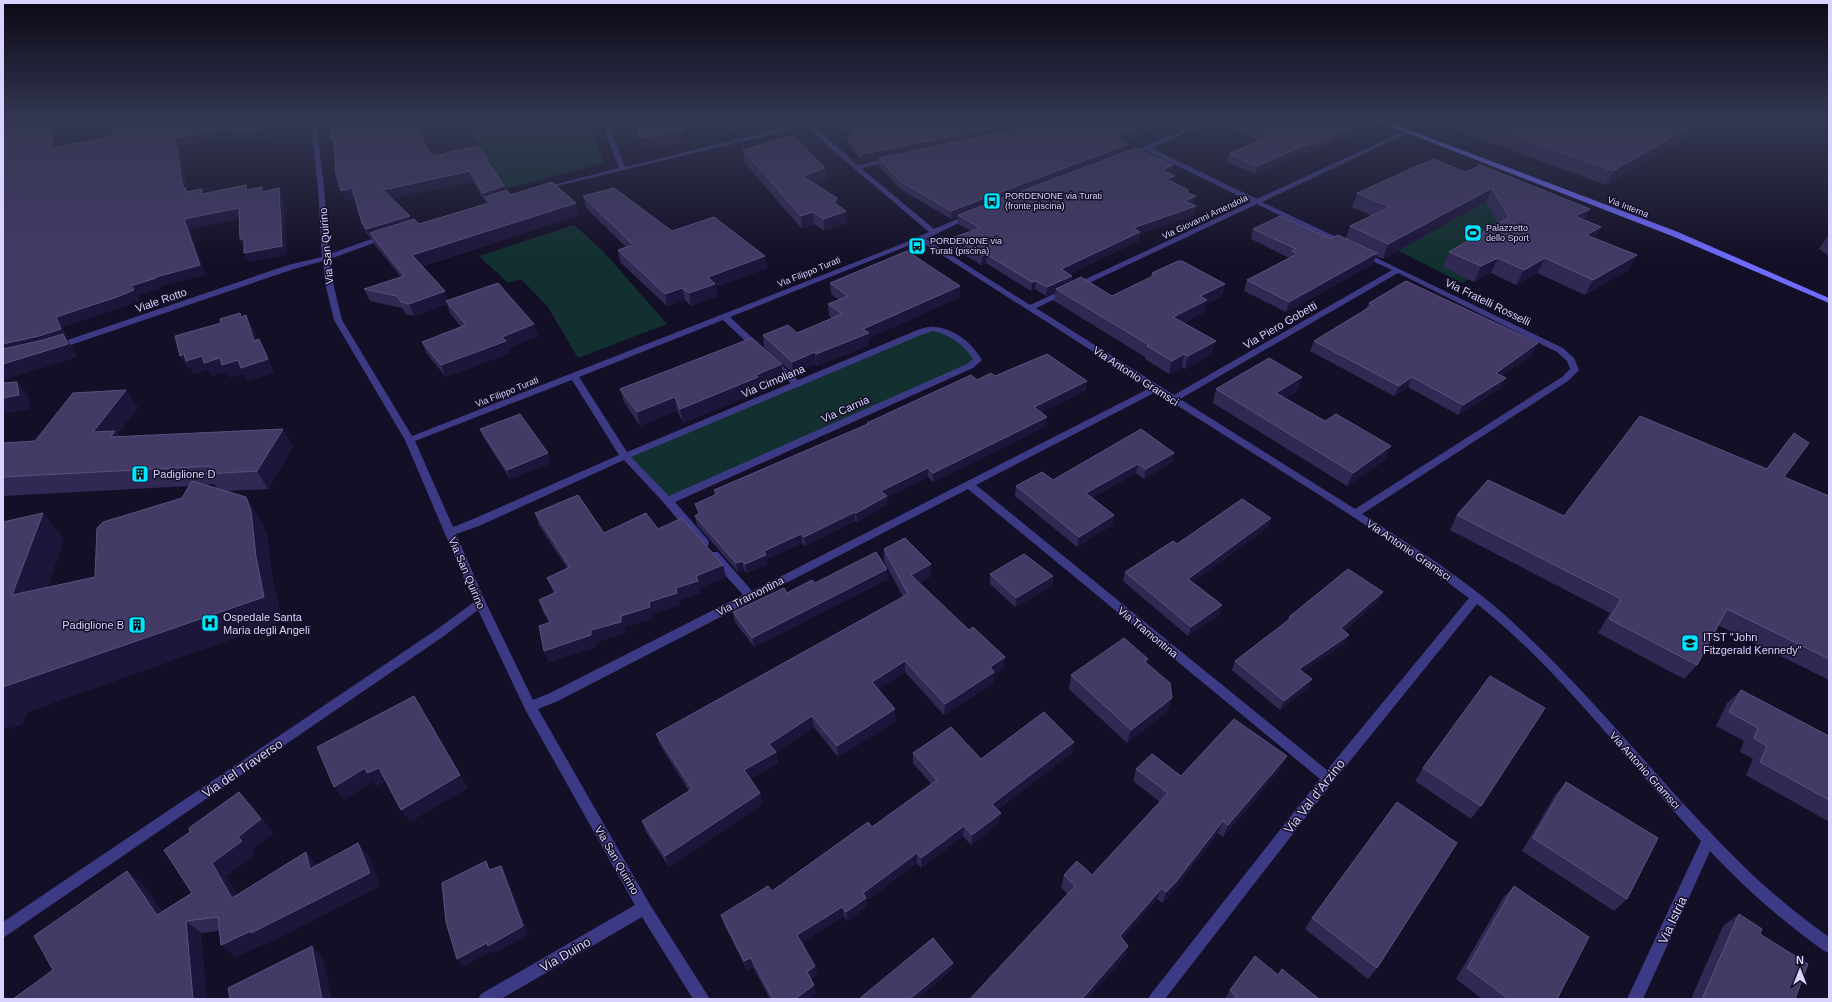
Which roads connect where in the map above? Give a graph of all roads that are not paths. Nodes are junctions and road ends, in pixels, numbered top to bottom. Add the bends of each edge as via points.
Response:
1 (318, 166) edge
2 (631, 166) edge
3 (862, 166) edge
4 (1183, 166) edge
5 (1334, 166) edge
6 (1498, 166) edge
7 (856, 167) joint
8 (622, 168) joint
9 (533, 191) edge
10 (1257, 202) junction
11 (978, 212) edge
12 (934, 232) junction
13 (390, 236) edge
14 (920, 239) junction
15 (326, 258) junction
16 (1398, 270) junction
17 (1829, 301) edge
18 (1030, 308) junction
19 (725, 317) junction
20 (931, 329) joint
21 (49, 350) edge
22 (574, 376) junction
23 (797, 384) junction
24 (1156, 389) junction
25 (1173, 399) junction
26 (410, 440) junction
27 (625, 456) junction
28 (969, 485) junction
29 (668, 501) junction
30 (1355, 514) junction
31 (450, 532) junction
32 (750, 596) junction
33 (1476, 597) junction
34 (480, 603) junction
35 (530, 707) junction
36 (1328, 778) junction
37 (1708, 841) junction
38 (644, 908) junction
39 (3, 931) edge
40 (1829, 946) edge
41 (486, 999) edge
42 (702, 999) edge
43 (1156, 999) edge
44 (1636, 999) edge

1 - 15 street, Via San Quirino
2 - 8 street
3 - 7 street
4 - 10 street, Via Fratelli Rosselli
5 - 10 street, Via Giovanni Amendola
6 - 17 street, Via Interna via 1675,234
7 - 12 street
8 - 9 street
10 - 16 street, Via Fratelli Rosselli
10 - 18 street, Via Giovanni Amendola
11 - 12 street, Via Filippo Turati
12 - 14 street, Via Filippo Turati
13 - 15 street, Viale Rotto
14 - 18 street, Via Antonio Gramsci
14 - 19 street, Via Filippo Turati
15 - 21 street, Viale Rotto via 291,267
15 - 26 street, Via San Quirino via 338,320
16 - 25 street, Via Piero Gobetti
16 - 30 street, Via Fratelli Rosselli via 1560,350 1571,360 1576,370
18 - 24 street, Via Antonio Gramsci
19 - 22 street, Via Filippo Turati
19 - 23 street
20 - 23 street, Via Cimoliana
20 - 29 street, Via Carnia via 946,331 974,352 978,360 970,366
22 - 26 street, Via Filippo Turati
22 - 27 street
23 - 27 street, Via Cimoliana
24 - 25 street, Via Antonio Gramsci
24 - 28 street, Via Tramontina
25 - 30 street, Via Antonio Gramsci
26 - 31 street, Via San Quirino
27 - 29 street
27 - 31 street, Via Cimoliana
28 - 32 street, Via Tramontina
28 - 36 street, Via Tramontina
29 - 32 street
30 - 33 street, Via Antonio Gramsci
31 - 34 street, Via San Quirino
32 - 35 street, Via Tramontina
33 - 36 street, Via Val d'Arzino
33 - 37 street, Via Antonio Gramsci via 1555,670
34 - 35 street, Via San Quirino
34 - 39 street, Via del Traverso
35 - 38 street, Via San Quirino
36 - 43 street, Via Val d'Arzino
37 - 40 street, Via Antonio Gramsci via 1773,904 1800,927
37 - 44 street, Via Istria
38 - 41 street, Via Duino
38 - 42 street, Via San Quirino

